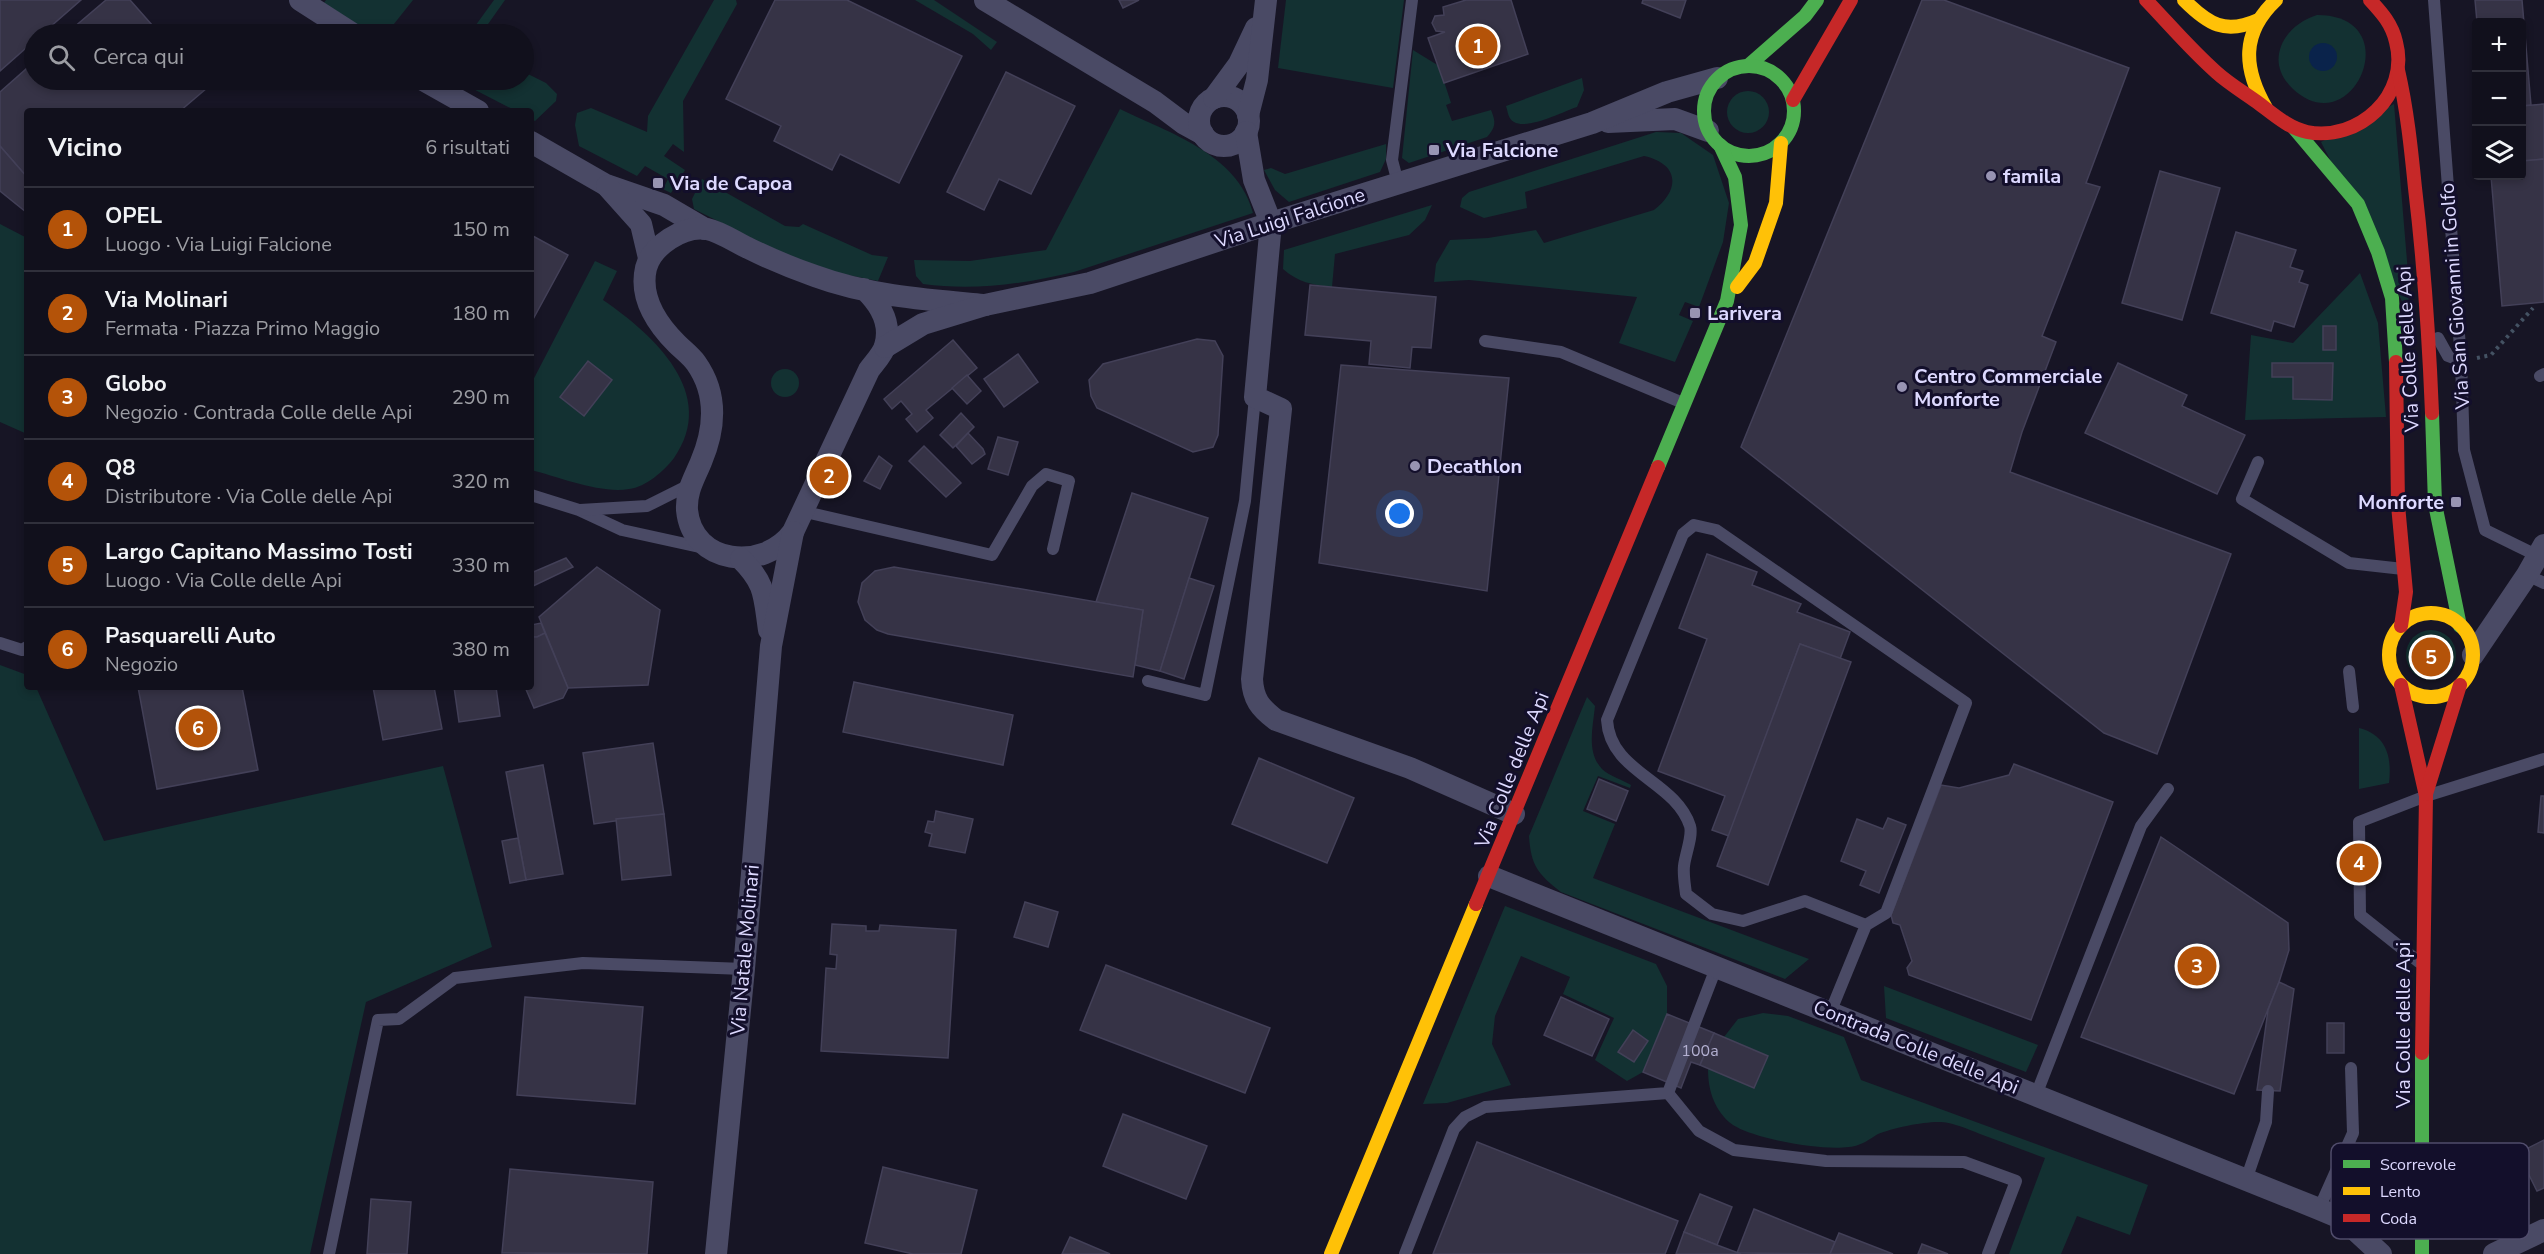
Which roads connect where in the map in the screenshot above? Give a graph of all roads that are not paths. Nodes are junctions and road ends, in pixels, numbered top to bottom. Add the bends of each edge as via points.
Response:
1 (300, 0) edge
2 (985, 0) edge
3 (1412, 0) edge
4 (1817, 0) edge
5 (1851, 0) edge
6 (2146, 0) edge
7 (2184, 0) edge
8 (2370, 0) edge
9 (2434, 0) edge
10 (2274, 1) edge
11 (1264, 7) edge
12 (2395, 12) dead end
13 (2258, 20) junction
14 (337, 24) edge
15 (2398, 46) junction
16 (1749, 65) junction
17 (2398, 70) junction
18 (1717, 78) junction
19 (441, 90) edge
20 (1211, 100) junction
21 (1793, 100) junction
22 (1155, 102) junction
23 (473, 108) edge
24 (2268, 111) junction
25 (1247, 123) junction
26 (1592, 123) junction
27 (2294, 128) junction
28 (1714, 138) junction
29 (1210, 139) junction
30 (1781, 143) junction
31 (534, 144) edge
32 (1254, 180) junction
33 (1398, 183) junction
34 (606, 185) junction
35 (1272, 223) junction
36 (705, 229) junction
37 (650, 258) junction
38 (864, 289) junction
39 (1727, 301) junction
40 (985, 305) junction
41 (2428, 318) junction
42 (1485, 341) dead end
43 (885, 347) junction
44 (2462, 360) junction
45 (1255, 397) junction
46 (1684, 404) junction
47 (2258, 462) dead end
48 (690, 485) junction
49 (534, 496) edge
50 (579, 510) junction
51 (797, 521) junction
52 (708, 549) junction
53 (1053, 549) dead end
54 (741, 559) junction
55 (2538, 565) edge
56 (2404, 570) junction
57 (2401, 626) junction
58 (2460, 626) junction
59 (0, 643) edge
60 (771, 646) junction
61 (24, 649) edge
62 (2473, 655) junction
63 (2349, 671) dead end
64 (1148, 681) dead end
65 (2401, 685) junction
66 (2460, 685) junction
67 (2352, 707) dead end
68 (2544, 759) edge
69 (2168, 789) dead end
70 (2426, 796) junction
71 (1514, 814) junction
72 (1489, 876) junction
73 (1866, 925) junction
74 (2422, 964) junction
75 (1716, 968) junction
76 (744, 969) junction
77 (1830, 1013) junction
78 (2351, 1068) dead end
79 (2268, 1091) dead end
80 (1668, 1093) junction
81 (2036, 1095) junction
82 (2349, 1143) edge
83 (2421, 1143) edge
84 (2247, 1180) junction
85 (2331, 1182) edge
86 (2319, 1209) junction
87 (2331, 1214) edge
88 (2544, 1230) edge
89 (2529, 1237) edge
90 (2365, 1239) edge
91 (2422, 1239) edge
92 (2525, 1239) edge
93 (329, 1254) edge
94 (716, 1254) edge
95 (1331, 1254) edge
96 (1405, 1254) edge
97 (1988, 1254) edge
98 (2381, 1254) edge
99 (2422, 1254) edge
100 (2494, 1254) edge

1 - 14 street
2 - 22 street
3 - 33 lane via 1392,160
4 - 16 main road via 1805,16
5 - 21 main road
6 - 24 main road via 2211,68
7 - 13 main road via 2201,18 2223,27 2245,27
8 - 15 main road via 2391,25
9 - 44 lane, Via San Giovanni in Golfo
10 - 13 main road
11 - 20 street via 1239,63
11 - 25 street via 1257,80
12 - 15 main road
13 - 24 main road via 2249,43 2248,67 2254,90
15 - 17 main road
16 - 18 main road
16 - 21 main road via 1777,75
17 - 27 main road via 2385,101 2360,124 2327,134
17 - 41 main road, Via Colle delle Api via 2406,105
18 - 26 street, Via Luigi Falcione via 1666,92
18 - 28 main road via 1704,104 1704,118
19 - 23 street
20 - 22 street via 1187,104
20 - 25 street via 1231,97 1239,101
20 - 29 street via 1199,117
21 - 30 main road via 1792,123
22 - 29 street
24 - 27 main road
25 - 29 street via 1234,143
25 - 32 street
26 - 28 street, Via Luigi Falcione via 1675,119
26 - 33 street, Via Luigi Falcione
27 - 56 main road, Via Colle delle Api via 2358,204 2392,298 2398,389 2397,505
28 - 30 main road via 1734,154 1751,156
28 - 39 main road, Via Colle delle Api via 1735,177 1741,225
29 - 32 street
30 - 39 main road, Via Colle delle Api via 1776,203 1755,263
31 - 34 street
32 - 35 street
33 - 35 street, Via Luigi Falcione
34 - 36 street, Via Luigi Falcione via 664,205
34 - 37 street via 641,224
35 - 40 street, Via Luigi Falcione via 1090,283
35 - 45 street
36 - 37 street via 677,236
36 - 38 street, Via Luigi Falcione via 779,263
37 - 48 street via 644,292 651,311 665,332 696,362 712,402 710,440
38 - 40 street, Via Luigi Falcione
38 - 43 street via 878,302 885,318
39 - 46 main road, Via Colle delle Api
40 - 43 street, Via Luigi Falcione via 923,324
41 - 44 lane via 2448,356
41 - 58 main road, Via Colle delle Api via 2434,504
42 - 46 lane via 1561,352
43 - 51 street via 869,370
44 - 55 lane, Via San Giovanni in Golfo via 2464,450 2485,530
45 - 64 lane via 1245,501 1205,695
45 - 71 street via 1281,409 1251,679 1253,696 1276,720 1410,768
46 - 71 main road, Via Colle delle Api
47 - 56 lane via 2242,499 2349,563
48 - 50 lane via 647,506
48 - 52 street via 689,519
49 - 50 lane
50 - 52 lane via 622,530
51 - 53 lane via 992,555 1032,486 1046,474 1069,481
51 - 54 street via 779,547
51 - 60 street, Via Natale Molinari
52 - 54 street
54 - 60 street, Via Natale Molinari via 756,574 763,589
55 - 62 street
56 - 57 main road, Via Colle delle Api via 2406,592
57 - 58 main road via 2415,616 2431,613 2447,616
57 - 65 main road via 2388,655
58 - 62 main road
59 - 61 lane
60 - 76 street, Via Natale Molinari
62 - 66 main road
63 - 67 lane
65 - 66 main road via 2415,694 2431,697 2447,694
65 - 70 main road, Via Colle delle Api
66 - 70 main road, Via Colle delle Api
68 - 70 lane
69 - 81 lane via 2141,826
70 - 74 main road, Via Colle delle Api
70 - 74 lane via 2359,822 2360,915
71 - 72 main road, Via Colle delle Api
72 - 75 street, Contrada Colle delle Api
72 - 95 main road, Via Colle delle Api
73 - 73 lane via 1886,913 1966,703 1716,530 1694,525 1678,545 1607,720 1608,736 1616,751 1679,806 1690,827 1683,869 1686,894 1712,914 1743,921 1805,901
73 - 77 lane
74 - 83 main road, Via Colle delle Api
75 - 77 street, Contrada Colle delle Api
75 - 80 lane
76 - 93 lane via 583,963 455,978 399,1019 378,1020
76 - 94 street, Via Natale Molinari
77 - 81 street, Contrada Colle delle Api
78 - 82 lane via 2353,1133
79 - 84 lane via 2266,1122
80 - 96 lane via 1485,1107 1465,1117 1454,1129
80 - 97 lane via 1699,1131 1734,1150 1826,1161 1964,1162 2016,1180
81 - 84 street, Contrada Colle delle Api
84 - 86 street, Contrada Colle delle Api
85 - 86 lane
86 - 87 street, Contrada Colle delle Api
88 - 89 street
90 - 98 street, Contrada Colle delle Api
91 - 99 main road, Via Colle delle Api
92 - 100 street

